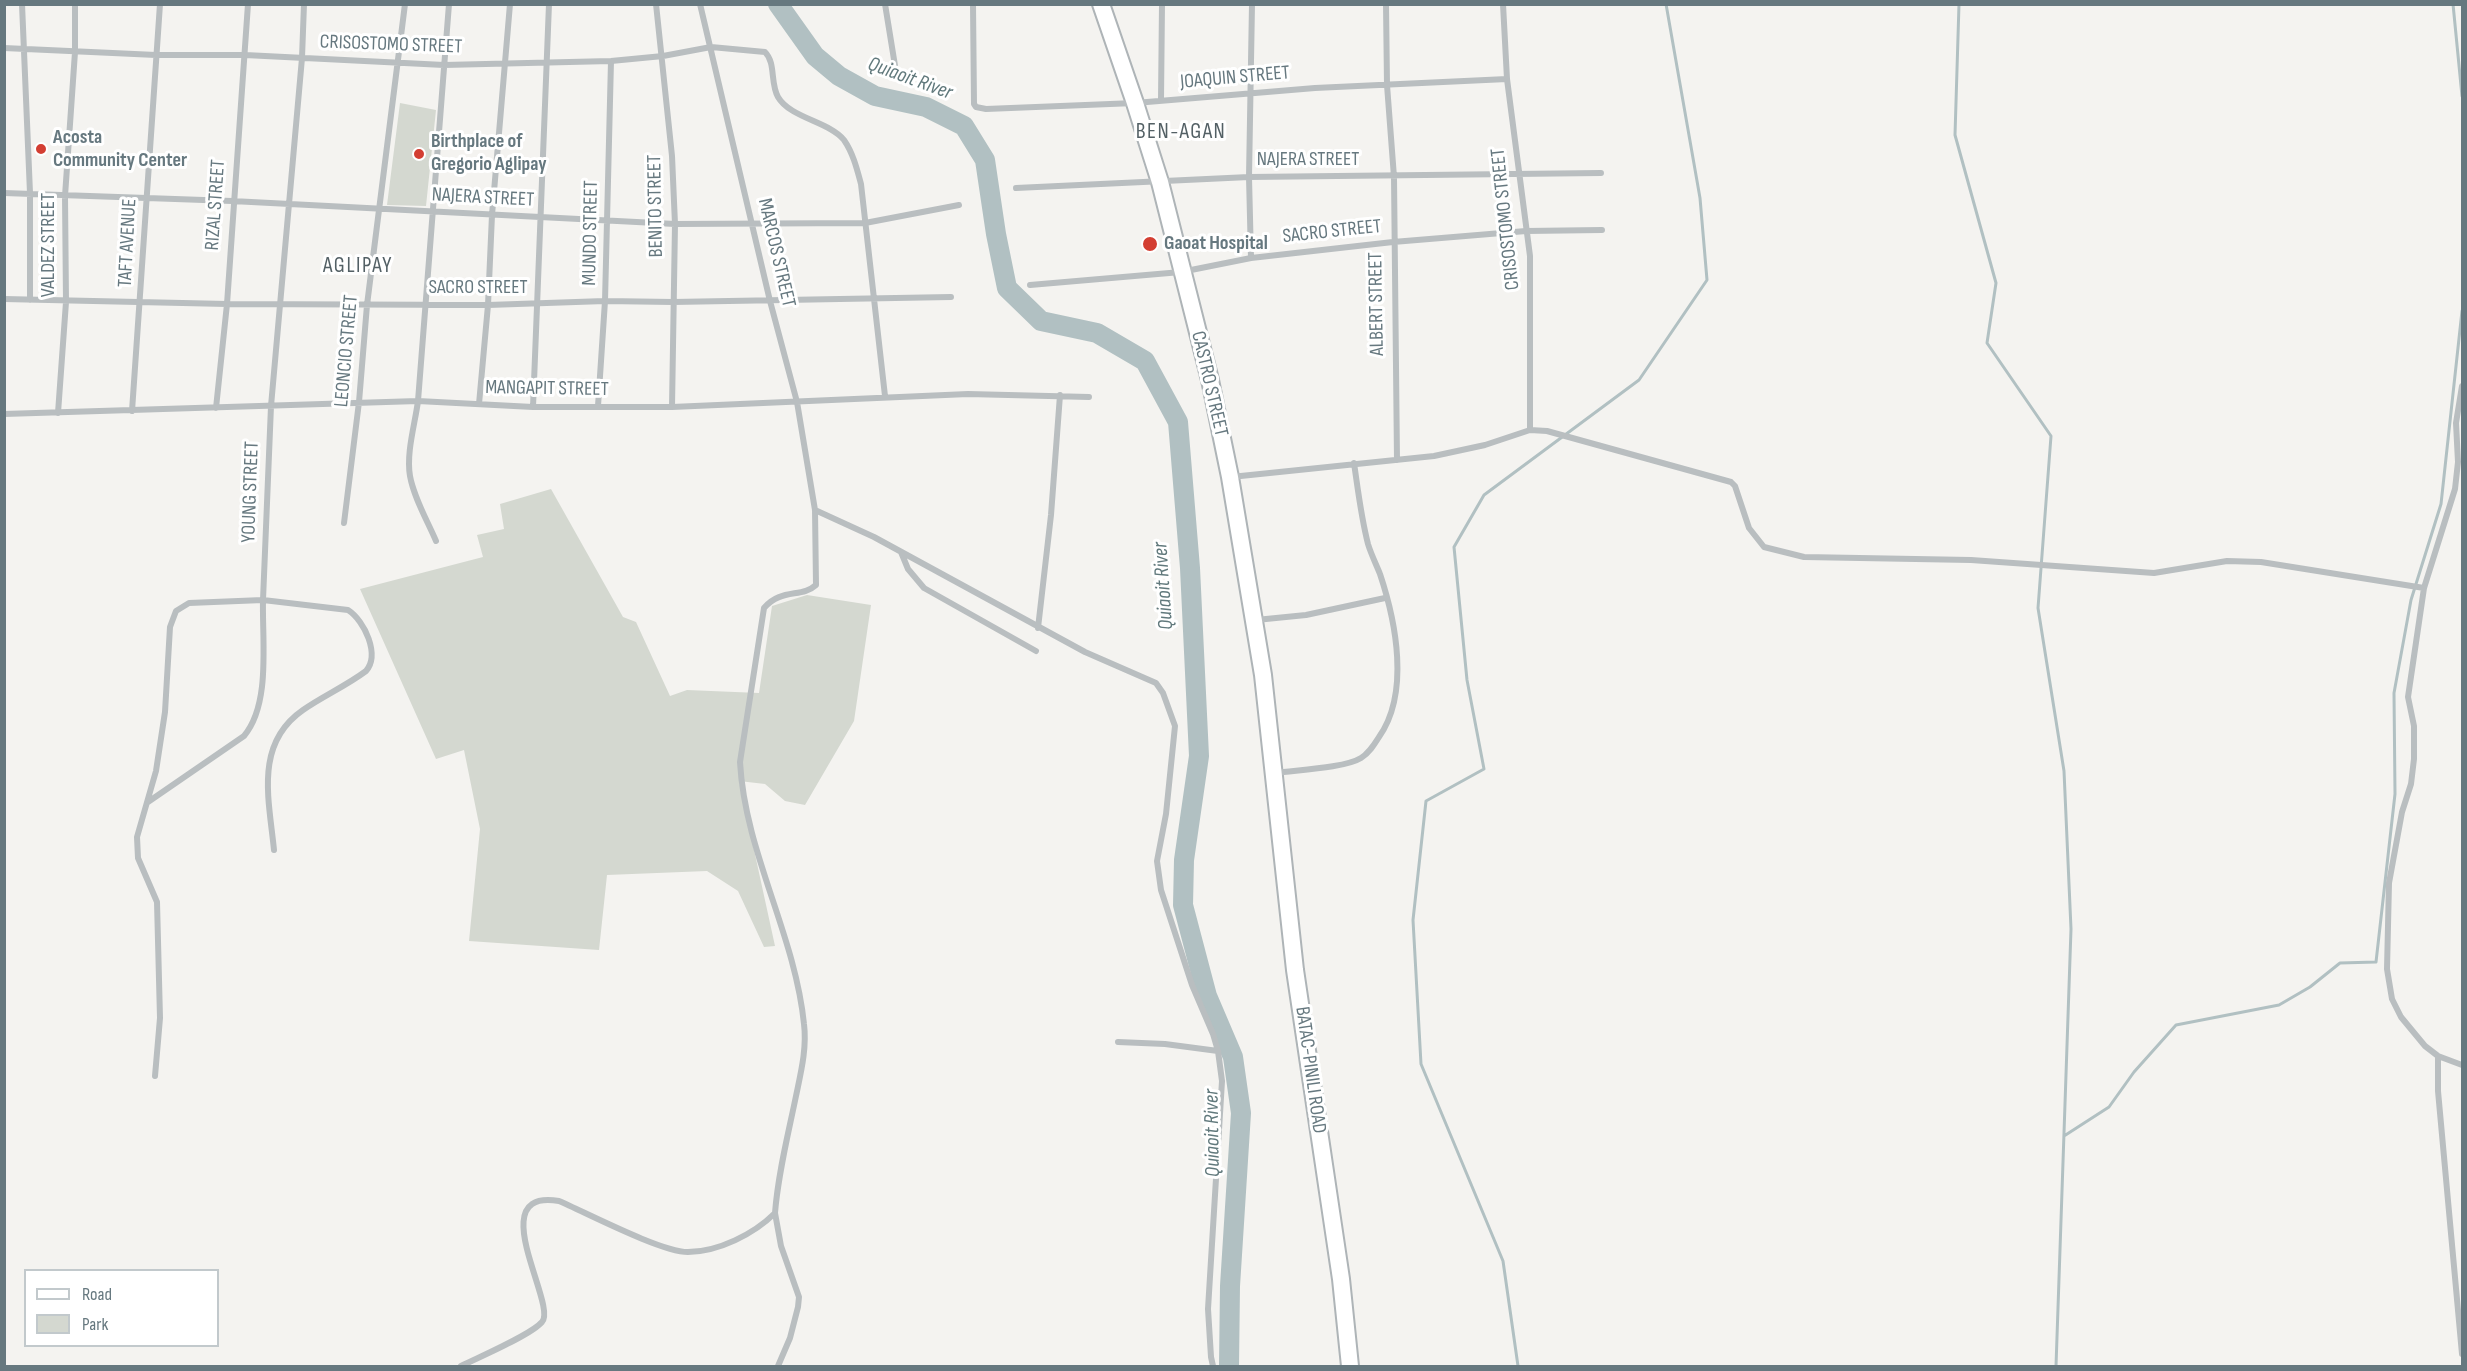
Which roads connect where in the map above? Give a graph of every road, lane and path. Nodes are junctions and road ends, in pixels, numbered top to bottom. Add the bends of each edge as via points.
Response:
1 (22, 4) edge
2 (75, 4) edge
3 (160, 4) edge
4 (248, 4) edge
5 (304, 4) edge
6 (405, 4) edge
7 (449, 4) edge
8 (510, 4) edge
9 (549, 4) edge
10 (656, 4) edge
11 (700, 4) edge
12 (885, 4) edge
13 (973, 4) edge
14 (1101, 4) edge
15 (1162, 4) edge
16 (1252, 4) edge
17 (1386, 4) edge
18 (1503, 4) edge
19 (711, 47) junction
20 (4, 48) edge
21 (25, 49) junction
22 (75, 52) junction
23 (156, 55) junction
24 (245, 55) junction
25 (663, 56) junction
26 (302, 58) junction
27 (548, 60) junction
28 (610, 61) junction
29 (398, 62) junction
30 (444, 64) junction
31 (505, 64) junction
32 (897, 78) dead end
33 (1507, 79) junction
34 (1387, 85) junction
35 (1251, 93) junction
36 (1161, 100) junction
37 (1136, 103) junction
38 (1601, 173) dead end
39 (1518, 174) junction
40 (1249, 177) junction
41 (1394, 177) junction
42 (1160, 182) junction
43 (1016, 188) dead end
44 (4, 193) edge
45 (30, 193) junction
46 (65, 196) junction
47 (146, 198) junction
48 (232, 201) junction
49 (287, 204) junction
50 (959, 205) dead end
51 (380, 209) junction
52 (433, 213) junction
53 (492, 215) junction
54 (542, 218) junction
55 (608, 219) junction
56 (865, 223) junction
57 (675, 224) junction
58 (752, 224) junction
59 (1602, 230) dead end
60 (1526, 231) junction
61 (1393, 242) junction
62 (1251, 258) junction
63 (1181, 272) junction
64 (1030, 285) dead end
65 (951, 297) dead end
66 (4, 299) edge
67 (874, 299) junction
68 (30, 300) junction
69 (605, 301) junction
70 (770, 301) junction
71 (66, 302) junction
72 (141, 302) junction
73 (673, 302) junction
74 (281, 303) junction
75 (226, 304) junction
76 (367, 304) junction
77 (425, 305) junction
78 (488, 305) junction
79 (538, 305) junction
80 (2463, 386) edge
81 (1060, 395) junction
82 (885, 396) junction
83 (1089, 397) dead end
84 (418, 401) junction
85 (359, 402) junction
86 (797, 402) junction
87 (479, 404) junction
88 (271, 406) junction
89 (533, 406) junction
90 (598, 406) junction
91 (672, 407) junction
92 (216, 408) junction
93 (132, 411) junction
94 (58, 413) junction
95 (4, 414) edge
96 (1530, 430) junction
97 (1397, 460) junction
98 (1354, 463) junction
99 (1230, 477) junction
100 (815, 510) junction
101 (344, 523) dead end
102 (436, 541) dead end
103 (901, 552) junction
104 (2424, 588) junction
105 (1385, 598) junction
106 (263, 600) junction
107 (1253, 620) junction
108 (1038, 628) junction
109 (1036, 651) dead end
110 (1273, 774) junction
111 (148, 802) junction
112 (274, 850) dead end
113 (1118, 1042) dead end
114 (1218, 1051) junction
115 (2438, 1056) junction
116 (2463, 1065) edge
117 (155, 1076) dead end
118 (775, 1213) junction
119 (2463, 1354) edge
120 (461, 1366) edge
121 (778, 1366) edge
122 (1213, 1366) edge
123 (1350, 1366) edge

1 - 21 street
2 - 22 street, VALDEZ STREET
3 - 23 street, TAFT AVENUE
4 - 24 street, RIZAL STREET
5 - 26 street, YOUNG STREET
6 - 29 street, LEONCIO STREET
7 - 30 street
8 - 31 street
9 - 27 street
10 - 25 street, BENITO STREET
11 - 19 street, MARCOS STREET
12 - 32 street
13 - 37 street, JOAQUIN STREET via 976,107
14 - 37 main road, CASTRO STREET
15 - 36 street
16 - 35 street
17 - 34 street, ALBERT STREET
18 - 33 street, CRISOSTOMO STREET
19 - 25 street, CRISOSTOMO STREET
19 - 56 street, CRISOSTOMO STREET via 765,52 780,99 792,110 843,138 861,184
19 - 58 street, MARCOS STREET
20 - 21 street, CRISOSTOMO STREET
21 - 22 street, CRISOSTOMO STREET
21 - 45 street
22 - 23 street, CRISOSTOMO STREET
22 - 46 street, VALDEZ STREET
23 - 24 street, CRISOSTOMO STREET
23 - 47 street, TAFT AVENUE
24 - 26 street, CRISOSTOMO STREET
24 - 48 street, RIZAL STREET
25 - 28 street, CRISOSTOMO STREET
25 - 57 street, BENITO STREET
26 - 29 street, CRISOSTOMO STREET
26 - 49 street, YOUNG STREET
27 - 28 street, CRISOSTOMO STREET
27 - 31 street, CRISOSTOMO STREET
27 - 54 street
28 - 55 street, MUNDO STREET
29 - 30 street, CRISOSTOMO STREET
29 - 51 street, LEONCIO STREET
30 - 31 street, CRISOSTOMO STREET
30 - 52 street
31 - 53 street
33 - 34 street, JOAQUIN STREET
33 - 39 street, CRISOSTOMO STREET
34 - 35 street, JOAQUIN STREET
34 - 41 street, ALBERT STREET
35 - 36 street, JOAQUIN STREET
35 - 40 street
36 - 37 street, JOAQUIN STREET
37 - 42 main road, CASTRO STREET
38 - 39 street, NAJERA STREET
39 - 41 street, NAJERA STREET
39 - 60 street, CRISOSTOMO STREET
40 - 41 street, NAJERA STREET
40 - 42 street, NAJERA STREET
40 - 62 street
41 - 61 street, ALBERT STREET
42 - 43 street, NAJERA STREET
42 - 63 main road, CASTRO STREET
44 - 45 street, NAJERA STREET
45 - 46 street, NAJERA STREET
45 - 68 street
46 - 47 street, NAJERA STREET
46 - 71 street, VALDEZ STREET
47 - 48 street, NAJERA STREET
47 - 72 street, TAFT AVENUE
48 - 49 street, NAJERA STREET
48 - 75 street, RIZAL STREET
49 - 51 street, NAJERA STREET
49 - 74 street, YOUNG STREET
50 - 56 street, NAJERA STREET
51 - 52 street, NAJERA STREET
51 - 76 street, LEONCIO STREET
52 - 53 street, NAJERA STREET
52 - 77 street
53 - 54 street, NAJERA STREET
53 - 78 street
54 - 55 street, NAJERA STREET
54 - 79 street
55 - 57 street, NAJERA STREET
55 - 69 street, MUNDO STREET
56 - 58 street, NAJERA STREET
56 - 67 street
57 - 58 street, NAJERA STREET
57 - 73 street, BENITO STREET
58 - 70 street, MARCOS STREET
59 - 60 street, SACRO STREET
60 - 61 street, SACRO STREET
60 - 96 street, CRISOSTOMO STREET via 1531,276
61 - 62 street, SACRO STREET
61 - 97 street, ALBERT STREET
62 - 63 street, SACRO STREET
63 - 64 street, SACRO STREET
63 - 99 main road, CASTRO STREET via 1210,380
65 - 67 street, SACRO STREET
66 - 68 street, SACRO STREET
67 - 70 street, SACRO STREET
67 - 82 street
68 - 71 street, SACRO STREET
69 - 73 street, SACRO STREET
69 - 79 street, SACRO STREET
69 - 90 street, MUNDO STREET
70 - 73 street, SACRO STREET
70 - 86 street, MARCOS STREET
71 - 72 street, SACRO STREET
71 - 94 street, VALDEZ STREET
72 - 75 street, SACRO STREET
72 - 93 street, TAFT AVENUE
73 - 91 street, BENITO STREET
74 - 75 street, SACRO STREET
74 - 76 street, SACRO STREET
74 - 88 street, YOUNG STREET
75 - 92 street, RIZAL STREET
76 - 77 street, SACRO STREET
76 - 85 street, LEONCIO STREET
77 - 78 street, SACRO STREET
77 - 84 street
78 - 79 street, SACRO STREET
78 - 87 street
79 - 89 street
80 - 104 street via 2456,423 2455,489
81 - 82 street, MANGAPIT STREET
81 - 83 street, MANGAPIT STREET
81 - 108 street
82 - 86 street, MANGAPIT STREET
84 - 85 street, MANGAPIT STREET
84 - 87 street, MANGAPIT STREET
84 - 102 street via 410,475
85 - 88 street, MANGAPIT STREET
85 - 101 street, LEONCIO STREET
86 - 91 street, MANGAPIT STREET
86 - 100 street, MARCOS STREET
87 - 89 street, MANGAPIT STREET
88 - 92 street, MANGAPIT STREET
88 - 106 street, YOUNG STREET
89 - 90 street, MANGAPIT STREET
90 - 91 street, MANGAPIT STREET
92 - 93 street, MANGAPIT STREET
93 - 94 street, MANGAPIT STREET
94 - 95 street, MANGAPIT STREET
96 - 97 street via 1461,451
96 - 104 street via 1557,433 1731,482 1749,528 1764,547 1804,557 1971,560 2154,573 2227,561 2261,562
97 - 98 street
98 - 99 street
98 - 105 street via 1362,522
99 - 107 main road, CASTRO STREET
100 - 103 street
100 - 118 street, MARCOS STREET via 816,585 782,594 764,608 740,762 758,861 793,966 804,1022 802,1067
103 - 108 street
103 - 109 street via 908,569 924,588
104 - 115 street via 2408,697 2414,726 2414,759 2389,883 2387,969 2392,999 2401,1017
105 - 107 street via 1306,615
105 - 110 street via 1397,663 1393,712 1387,726 1367,754 1357,760
106 - 111 street, YOUNG STREET via 262,699 256,719 244,736
106 - 111 street via 189,603 173,615 167,639 165,712
106 - 112 street via 348,610 358,619 372,656 366,671 288,721 278,736 267,774
107 - 110 main road, CASTRO STREET
108 - 114 street via 1156,683 1169,705 1175,726 1157,861 1161,890
110 - 123 main road, BATAC-PINILI ROAD via 1295,970
111 - 117 street via 137,837 138,858 157,902 160,1018
113 - 114 street
114 - 122 street via 1222,1081 1208,1309
115 - 116 street
115 - 119 street
118 - 120 street via 743,1236 687,1252 662,1246 559,1201 535,1201 525,1217 525,1228 527,1253 544,1306 544,1318 523,1335
118 - 121 street via 781,1246 799,1297 790,1338

